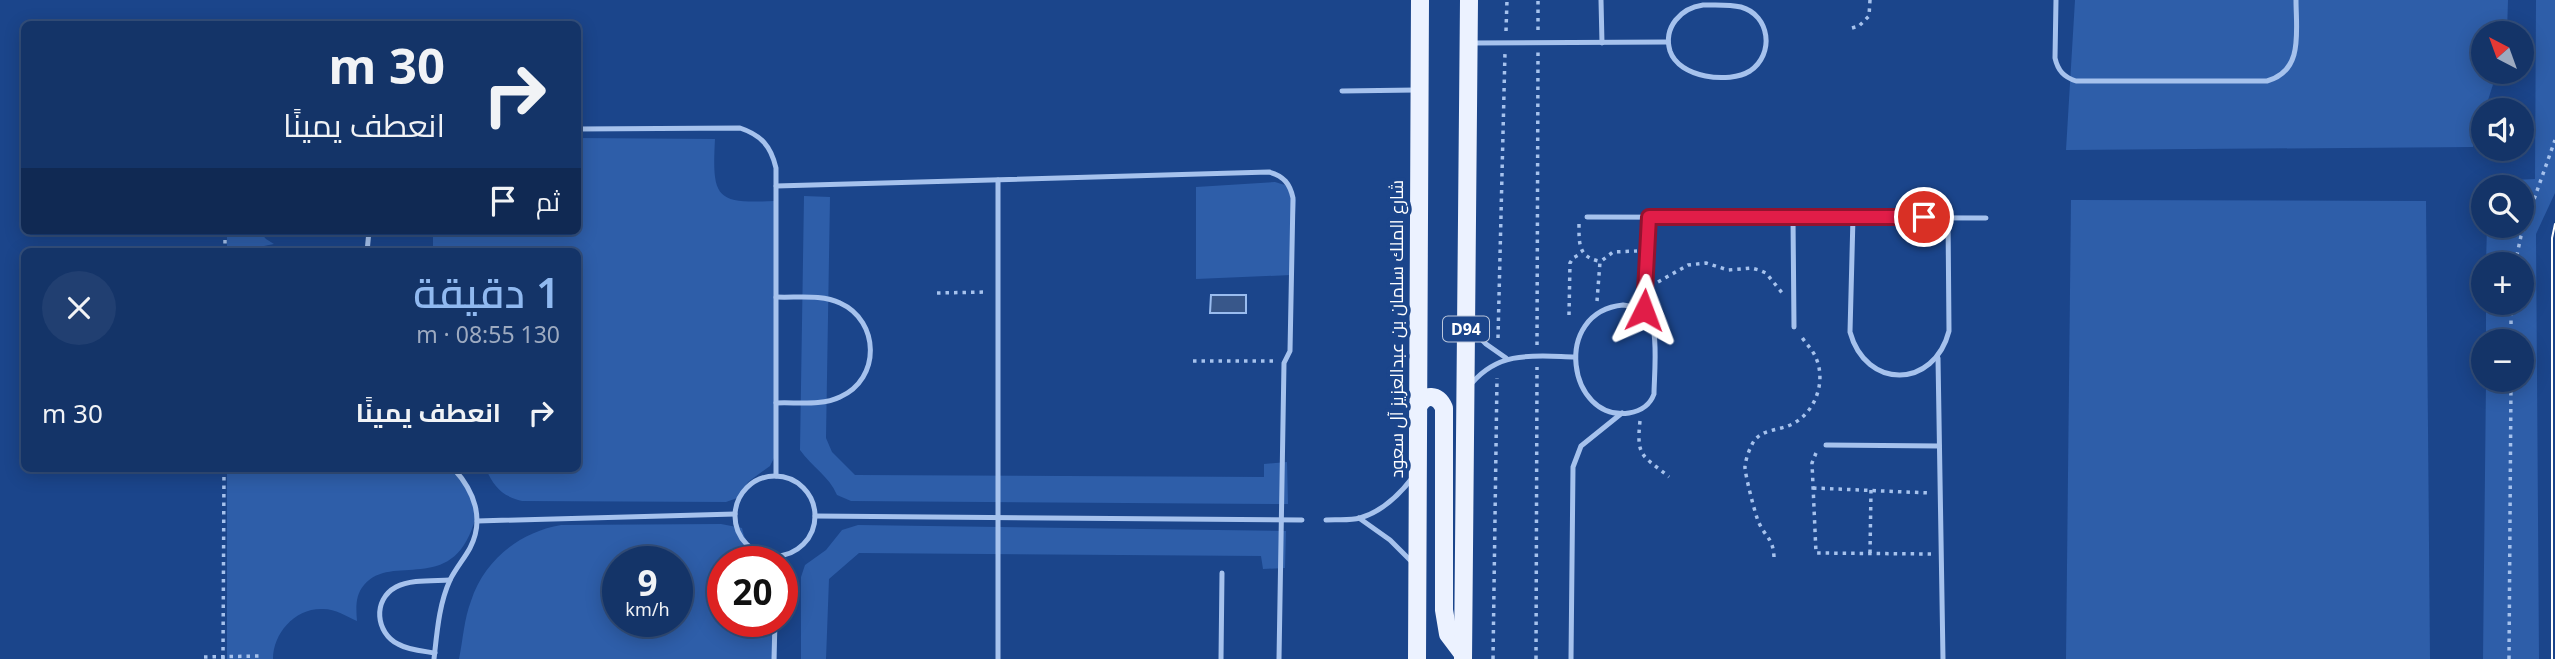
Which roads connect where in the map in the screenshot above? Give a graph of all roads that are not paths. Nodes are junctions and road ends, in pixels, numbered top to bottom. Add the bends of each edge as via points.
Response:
1 (1420, 0) edge
2 (1469, 0) edge
3 (1601, 0) edge
4 (2056, 0) edge
5 (2296, 0) edge
6 (1668, 42) junction
7 (1469, 43) junction
8 (1602, 43) junction
9 (1420, 90) junction
10 (1342, 92) dead end
11 (581, 130) edge
12 (998, 180) junction
13 (776, 187) junction
14 (1587, 217) dead end
15 (1649, 217) junction
16 (1948, 217) junction
17 (1793, 218) junction
18 (1853, 218) junction
19 (1986, 218) dead end
20 (776, 298) junction
21 (1644, 310) junction
22 (1466, 324) junction
23 (1794, 327) road end
24 (1575, 357) junction
25 (1506, 358) junction
26 (1938, 358) junction
27 (1465, 391) junction
28 (776, 403) junction
29 (1418, 407) junction
30 (1622, 413) junction
31 (1826, 445) road end
32 (1939, 446) junction
33 (457, 472) edge
34 (1417, 472) junction
35 (776, 476) junction
36 (735, 514) junction
37 (815, 516) junction
38 (998, 517) junction
39 (1359, 518) junction
40 (1282, 519) junction
41 (1302, 520) dead end
42 (1326, 520) dead end
43 (477, 521) junction
44 (749, 546) edge
45 (798, 546) edge
46 (1417, 566) junction
47 (1222, 573) dead end
48 (450, 580) junction
49 (775, 637) edge
50 (435, 656) edge
51 (1463, 657) edge
52 (774, 659) edge
53 (998, 659) edge
54 (1221, 659) edge
55 (1279, 659) edge
56 (1417, 659) edge
57 (1571, 659) edge
58 (1943, 659) edge

1 - 9 main road, شارع الملك سلمان بن عبدالعزيز آل سعود / D94
2 - 7 main road, D94
3 - 8 lane
4 - 5 lane via 2055,58 2061,74 2076,81 2267,81 2284,73 2295,57
6 - 6 lane via 1674,59 1687,71 1732,76 1751,70 1767,45 1757,17 1741,7 1703,5 1685,10 1673,24
6 - 8 lane
7 - 8 lane
7 - 22 main road, D94
9 - 10 lane
9 - 29 main road, شارع الملك سلمان بن عبدالعزيز آل سعود / D94
11 - 13 lane via 740,128 765,142 775,161
12 - 13 lane
12 - 38 lane
12 - 40 lane via 1269,172 1286,181 1293,198
13 - 20 lane
14 - 15 lane
15 - 17 lane
15 - 21 lane
16 - 18 lane
16 - 19 lane
16 - 26 lane via 1950,331
17 - 18 lane
17 - 23 lane
18 - 26 lane via 1850,331 1854,345 1872,367 1892,374 1914,373
20 - 28 lane
20 - 28 lane via 822,298 843,304 860,317 871,346 864,377 849,393 824,402
21 - 24 lane via 1623,305 1602,310 1586,324
21 - 30 lane via 1654,329 1654,394 1642,408
22 - 25 lane
22 - 27 main road, D94
24 - 25 lane
24 - 30 lane via 1580,381 1593,401
25 - 27 lane
26 - 32 lane
27 - 51 main road, D94
28 - 35 lane
29 - 34 main road, شارع الملك سلمان بن عبدالعزيز آل سعود / D94
29 - 51 main road via 1421,400 1435,397 1444,408 1444,610 1448,634
30 - 57 lane via 1581,446 1573,467
31 - 32 lane
32 - 58 lane
33 - 43 lane via 473,496
34 - 39 lane via 1392,500
34 - 46 main road, شارع الملك سلمان بن عبدالعزيز آل سعود / D94
35 - 36 lane via 744,491
35 - 37 lane via 788,478 808,493
36 - 43 lane
36 - 44 lane
37 - 38 lane
37 - 45 lane via 807,539
38 - 40 lane
38 - 53 lane
39 - 42 lane
39 - 46 lane
40 - 41 lane
40 - 55 lane
43 - 48 lane via 470,547
46 - 56 main road, شارع الملك سلمان بن عبدالعزيز آل سعود / D94
47 - 54 lane
48 - 50 lane via 441,606
48 - 50 lane via 396,587 384,597 379,611 388,638
49 - 52 lane

